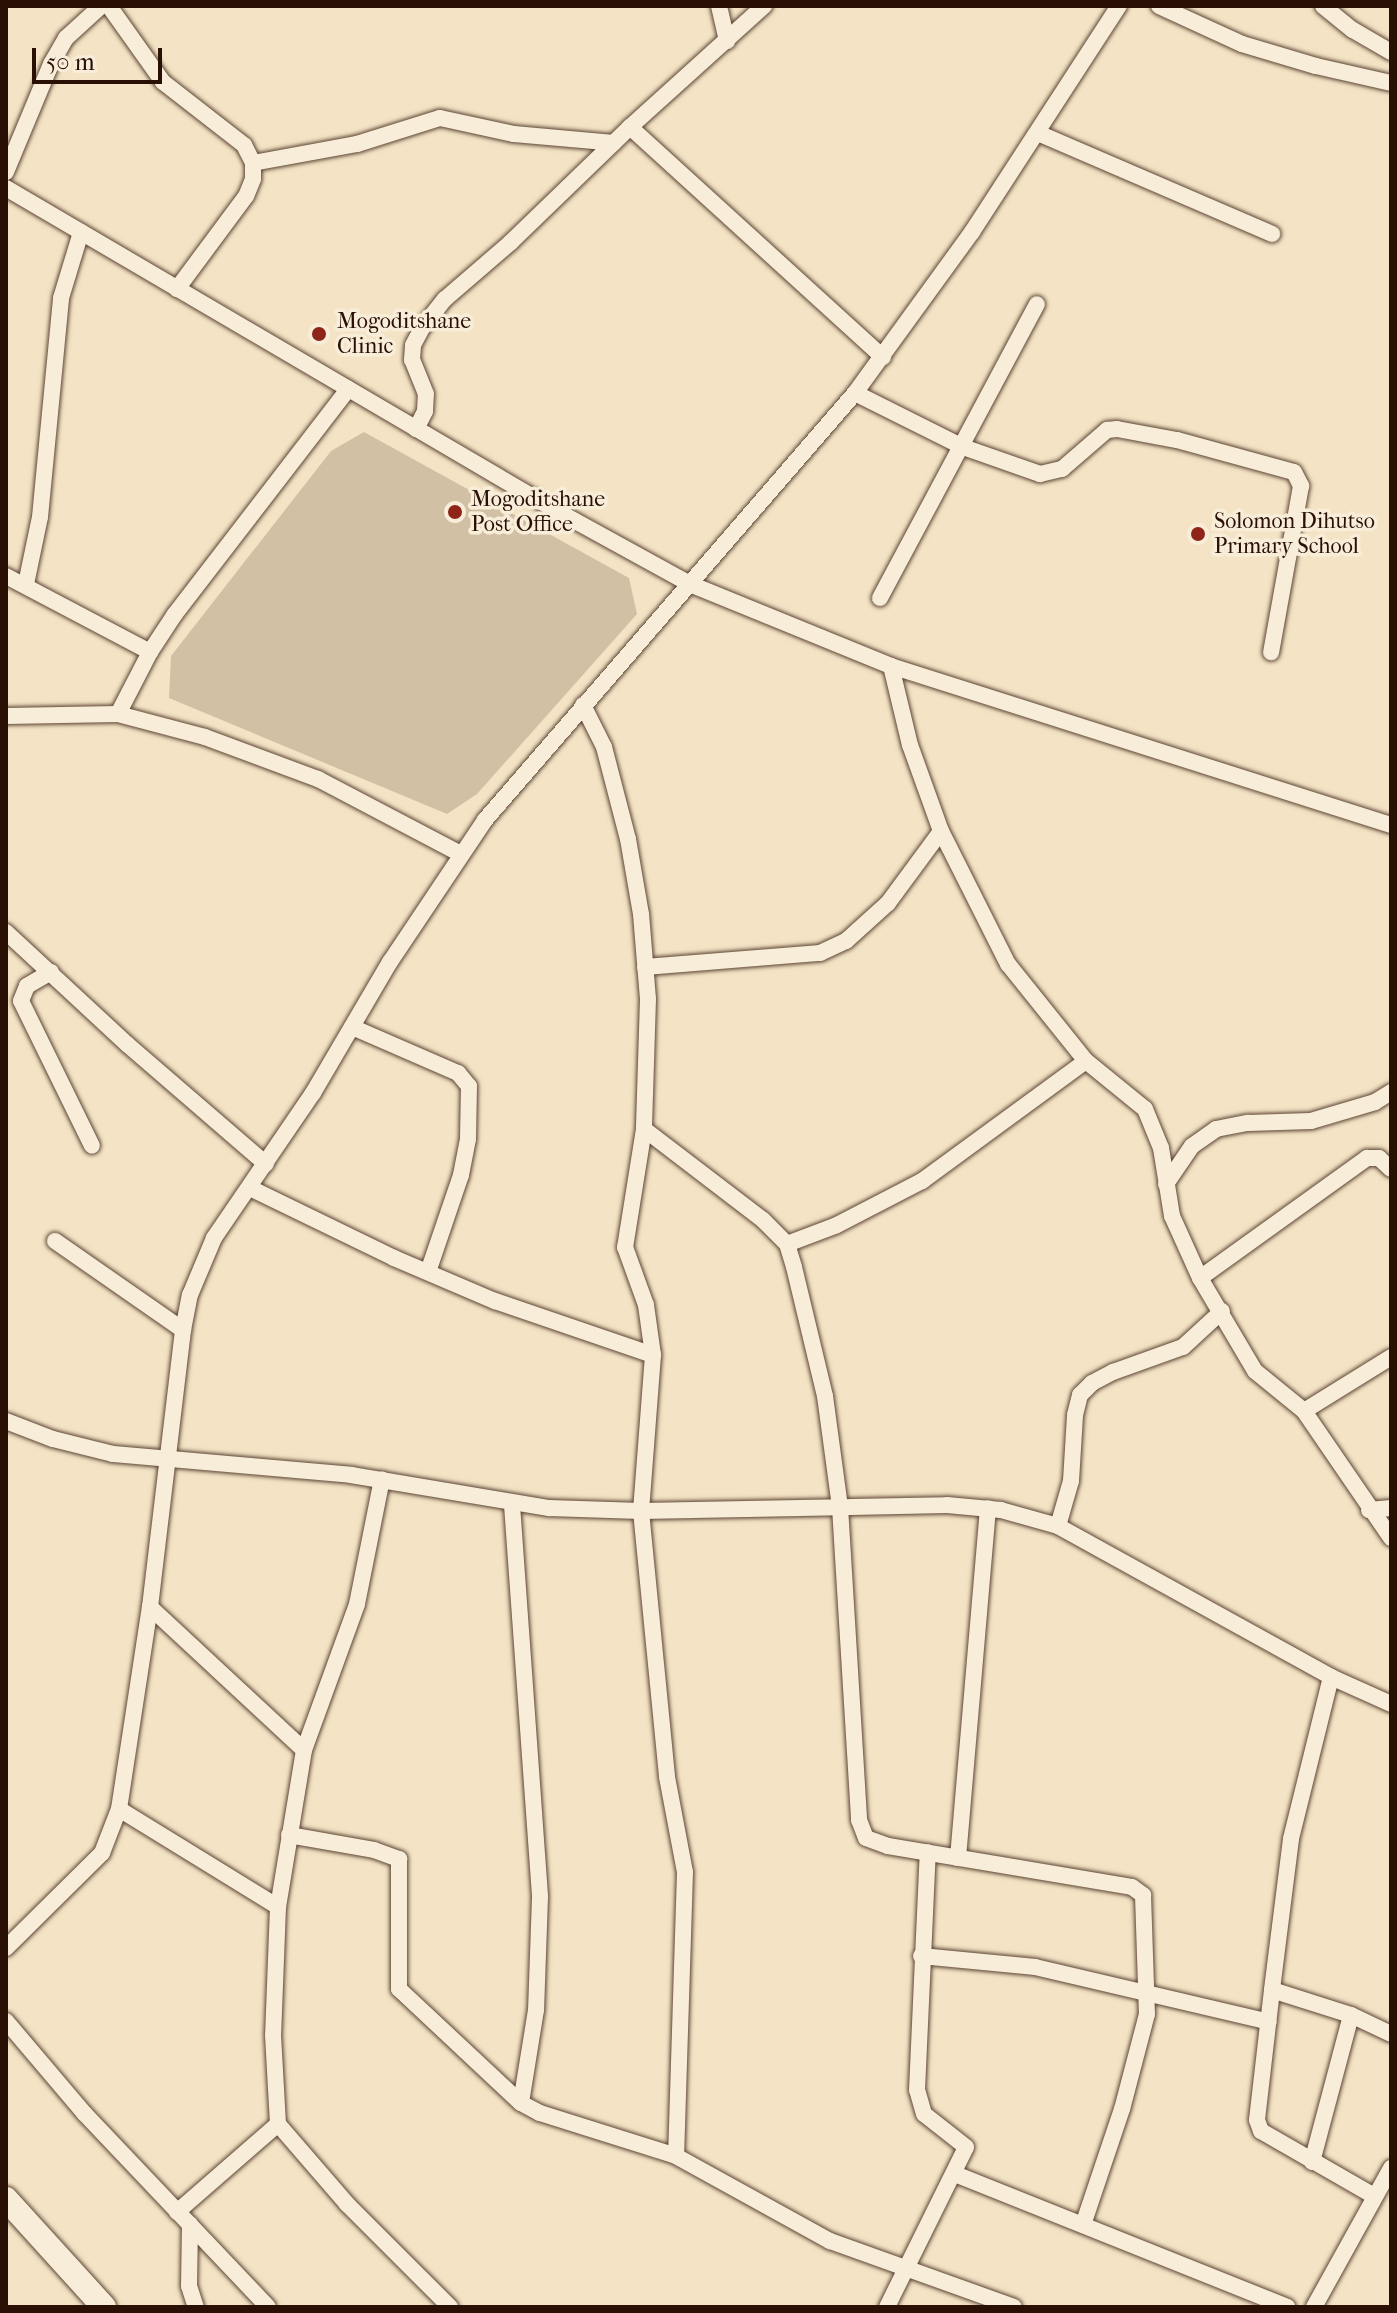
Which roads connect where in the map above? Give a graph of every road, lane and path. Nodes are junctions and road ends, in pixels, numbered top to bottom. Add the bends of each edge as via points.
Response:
1 (101, 6) edge
2 (109, 6) edge
3 (719, 6) edge
4 (764, 6) edge
5 (1119, 6) edge
6 (1159, 6) edge
7 (1323, 6) edge
8 (727, 41) junction
9 (1391, 52) edge
10 (1391, 83) edge
11 (630, 127) junction
12 (1038, 133) junction
13 (614, 143) junction
14 (253, 163) junction
15 (6, 172) edge
16 (6, 188) edge
17 (81, 232) junction
18 (1272, 234) dead end
19 (177, 289) junction
20 (1037, 304) dead end
21 (883, 357) junction
22 (348, 389) junction
23 (855, 393) junction
24 (416, 429) junction
25 (963, 447) junction
26 (6, 576) edge
27 (26, 584) junction
28 (690, 584) junction
29 (880, 598) dead end
30 (150, 652) junction
31 (1271, 652) dead end
32 (891, 666) junction
33 (583, 705) junction
34 (118, 714) junction
35 (6, 716) edge
36 (1391, 825) edge
37 (941, 831) junction
38 (461, 854) junction
39 (6, 932) edge
40 (645, 967) junction
41 (51, 972) junction
42 (352, 1027) junction
43 (1086, 1061) junction
44 (1391, 1092) edge
45 (644, 1129) junction
46 (92, 1146) dead end
47 (266, 1164) junction
48 (1391, 1169) edge
49 (1166, 1184) junction
50 (250, 1188) junction
51 (55, 1241) dead end
52 (787, 1244) junction
53 (428, 1272) junction
54 (1200, 1278) junction
55 (1222, 1311) junction
56 (183, 1330) junction
57 (653, 1355) junction
58 (1391, 1357) edge
59 (1304, 1411) junction
60 (6, 1421) edge
61 (166, 1461) junction
62 (382, 1479) junction
63 (512, 1505) junction
64 (840, 1507) junction
65 (988, 1508) junction
66 (1391, 1508) edge
67 (1369, 1510) junction
68 (641, 1511) junction
69 (1058, 1526) junction
70 (1391, 1538) edge
71 (150, 1607) junction
72 (1331, 1677) junction
73 (1391, 1704) edge
74 (304, 1750) junction
75 (119, 1809) junction
76 (289, 1835) junction
77 (928, 1852) junction
78 (958, 1858) junction
79 (278, 1907) junction
80 (6, 1948) edge
81 (921, 1956) junction
82 (1272, 1990) junction
83 (1147, 1995) junction
84 (1351, 2015) junction
85 (6, 2021) edge
86 (1269, 2022) junction
87 (1391, 2034) edge
88 (521, 2103) junction
89 (278, 2124) junction
90 (676, 2156) junction
91 (1312, 2162) junction
92 (1391, 2168) edge
93 (955, 2174) junction
94 (1374, 2196) junction
95 (6, 2199) edge
96 (177, 2212) junction
97 (190, 2224) junction
98 (1083, 2225) junction
99 (909, 2267) junction
100 (104, 2307) edge
101 (196, 2307) edge
102 (268, 2307) edge
103 (450, 2307) edge
104 (887, 2307) edge
105 (1014, 2307) edge
106 (1287, 2307) edge
107 (1314, 2307) edge

1 - 15 street via 66,38 51,64
2 - 14 street via 163,82 244,145
3 - 8 street
4 - 8 street
5 - 12 street
6 - 10 street via 1242,44
7 - 9 street
8 - 11 street
11 - 13 street
11 - 21 street
12 - 18 street
12 - 21 street
13 - 14 street via 526,136 440,118 357,144
13 - 24 street via 445,299 422,328 412,360 426,394
14 - 19 street via 246,196
16 - 17 street
17 - 19 street
17 - 27 street via 61,298 40,517
19 - 22 street
20 - 25 street
21 - 23 street
22 - 24 street
22 - 30 street
23 - 25 street
23 - 28 street
24 - 28 street
25 - 29 street
25 - 31 street via 1040,474 1062,469 1107,430 1117,429 1294,472 1301,486
26 - 27 street
27 - 30 street
28 - 32 street
28 - 33 street
30 - 34 street
32 - 36 street
32 - 37 street via 910,745
33 - 38 street
33 - 40 street via 604,747 628,839
34 - 35 street
34 - 38 street via 264,756
37 - 40 street via 888,903 846,941 820,953
37 - 43 street via 1008,964
38 - 42 street
39 - 41 street
40 - 45 street
41 - 46 street via 27,986 21,1001
41 - 47 street
42 - 47 street
42 - 53 street via 458,1073 469,1086 461,1175
43 - 49 street via 1145,1109 1161,1148
43 - 52 street via 922,1181
44 - 49 street via 1311,1121 1216,1129 1192,1146
45 - 52 street via 737,1197
45 - 57 street via 625,1247 646,1305
47 - 50 street
48 - 54 street via 1379,1158 1367,1158
49 - 54 street via 1182,1244
50 - 53 street
50 - 56 street via 201,1265
51 - 56 street
52 - 64 street via 825,1396
53 - 57 street
54 - 55 street
55 - 59 street via 1255,1371
55 - 69 street via 1183,1347 1113,1372 1080,1395 1071,1481
56 - 61 street
57 - 68 street
58 - 59 street
59 - 67 street
60 - 61 street via 86,1449
61 - 62 street
61 - 71 street
62 - 63 street
62 - 74 street via 357,1604
63 - 68 street
63 - 88 street via 540,1897 536,2010
64 - 65 street
64 - 68 street
64 - 77 street via 862,1830 874,1843
65 - 69 street
65 - 78 street
66 - 67 street
67 - 70 street
68 - 90 street via 667,1777 685,1872
69 - 72 street
71 - 74 street
71 - 75 street
72 - 73 street
72 - 82 street via 1291,1839
74 - 76 street
75 - 79 street
75 - 80 street via 102,1853
76 - 79 street
76 - 88 street via 399,1859 399,1989
77 - 78 street
77 - 81 street
78 - 83 street via 1139,1889
79 - 89 street via 273,2035
81 - 83 street via 1035,1967
81 - 93 street via 919,2102 924,2114 964,2142
82 - 84 street
82 - 86 street
83 - 86 street
83 - 98 street via 1147,2014 1122,2109
84 - 87 street
84 - 91 street
85 - 96 street
86 - 91 street via 1257,2120 1270,2139
88 - 90 street
89 - 96 street
89 - 103 street via 358,2216
90 - 99 street via 830,2241
91 - 94 street
92 - 94 street
93 - 98 street
93 - 99 street
94 - 107 street
95 - 100 main road
96 - 97 street
97 - 101 street via 189,2286
97 - 102 street
98 - 106 street
99 - 104 street
99 - 105 street

